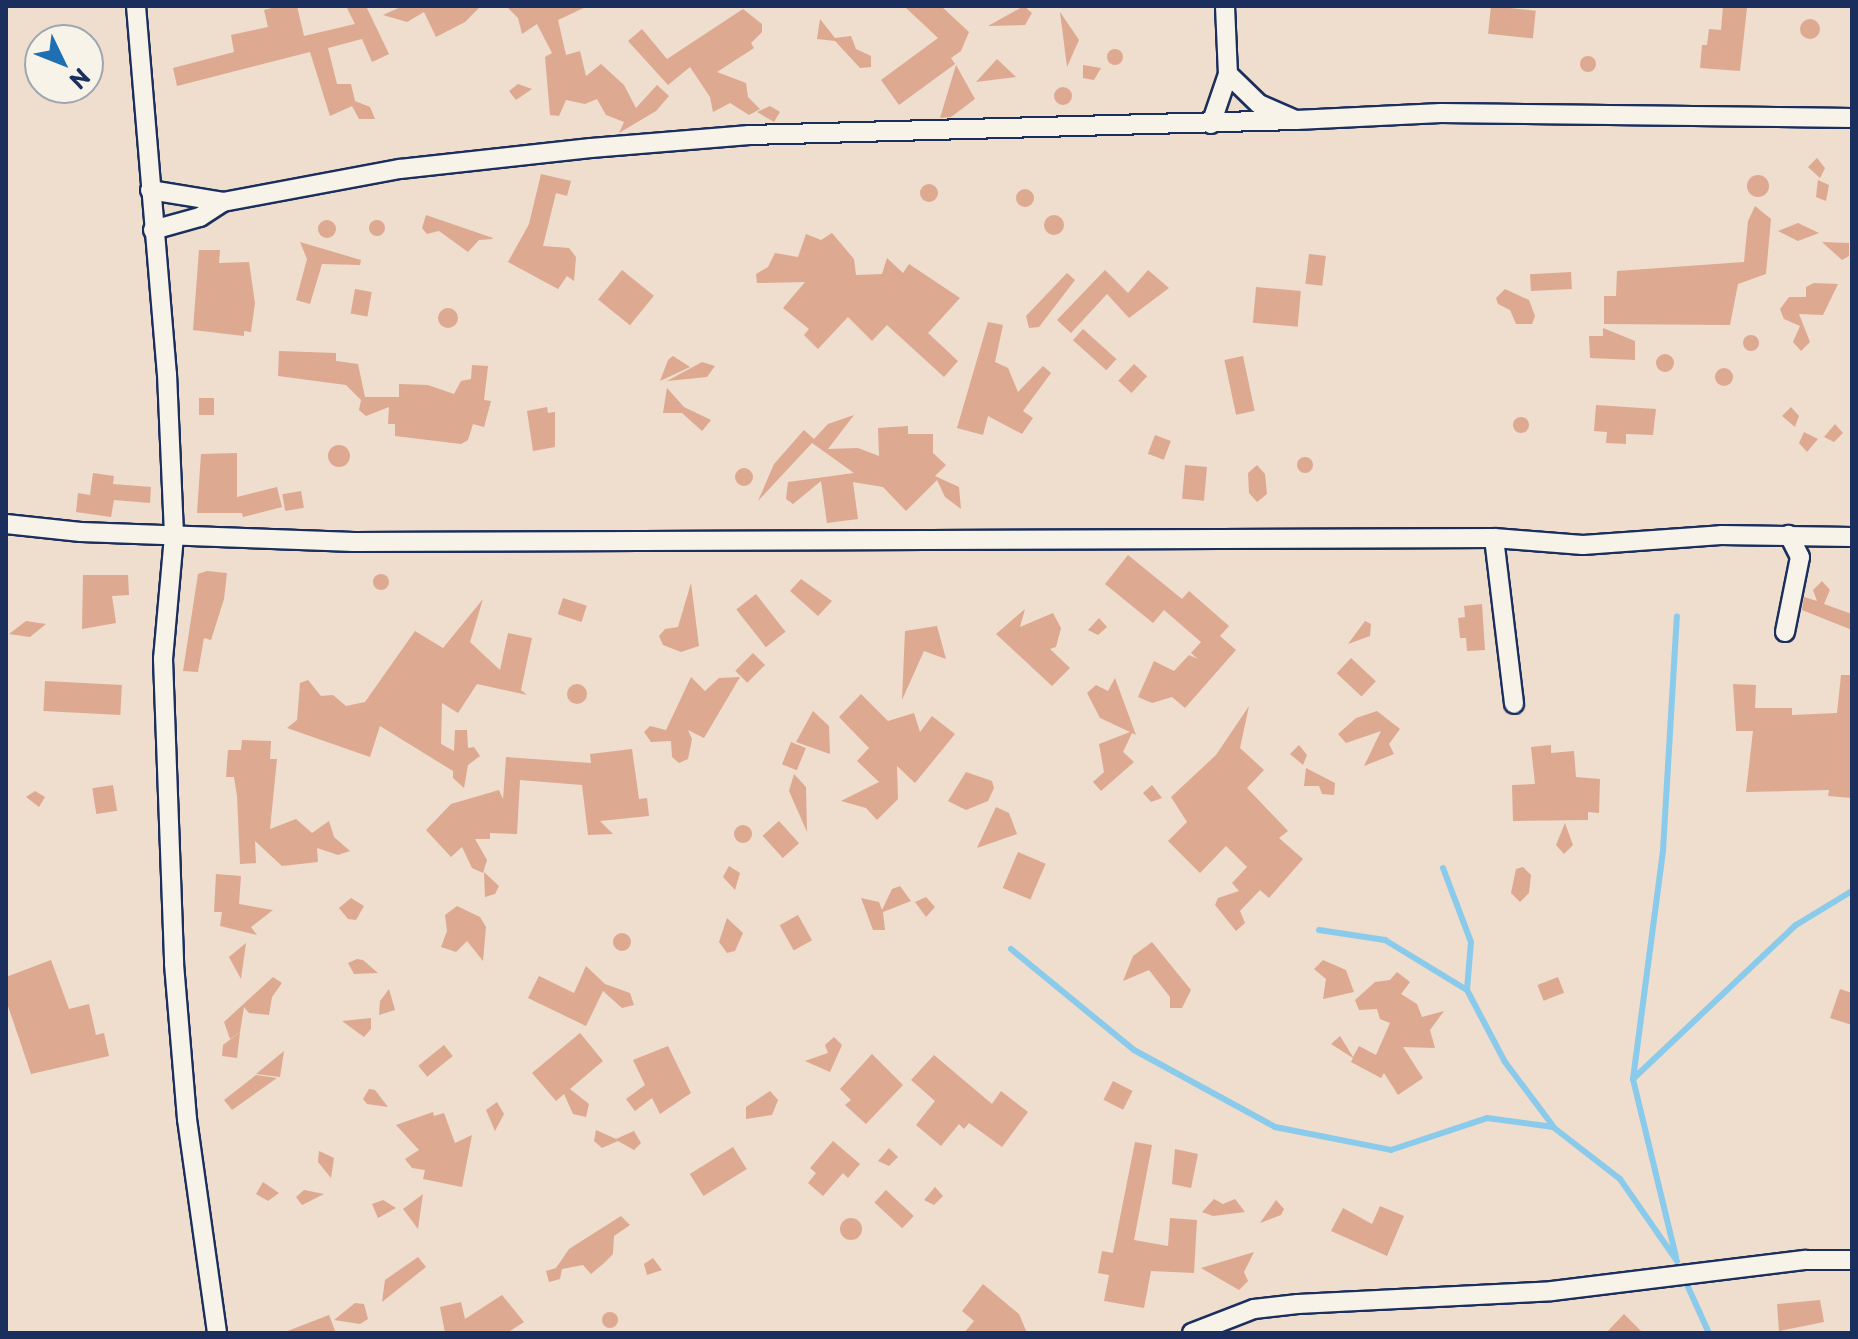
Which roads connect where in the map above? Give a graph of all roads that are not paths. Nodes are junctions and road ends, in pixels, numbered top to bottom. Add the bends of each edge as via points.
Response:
1 (136, 6) edge
2 (1225, 6) edge
3 (1228, 74) junction
4 (1852, 118) edge
5 (1296, 120) junction
6 (1211, 124) junction
7 (150, 190) junction
8 (223, 202) junction
9 (153, 230) junction
10 (6, 524) edge
11 (1789, 535) junction
12 (174, 536) junction
13 (1852, 537) edge
14 (1494, 538) junction
15 (1785, 632) dead end
16 (1514, 704) dead end
17 (1852, 1260) edge
18 (217, 1333) edge
19 (1192, 1333) edge

1 - 7 street
2 - 3 street
3 - 5 street via 1259,104
3 - 6 street
4 - 5 street via 1441,113
5 - 6 street
6 - 8 street via 749,135 491,158
7 - 8 street
7 - 9 street
8 - 9 street via 200,217
9 - 12 street via 167,374
10 - 12 street
11 - 13 street
11 - 14 street via 1583,545
11 - 15 street via 1800,557
12 - 14 street via 615,544 939,536 1141,542
12 - 18 street via 163,659 174,964 187,1119
14 - 16 street via 1501,632
17 - 19 street via 1806,1260 1552,1291 1283,1306 1226,1317

